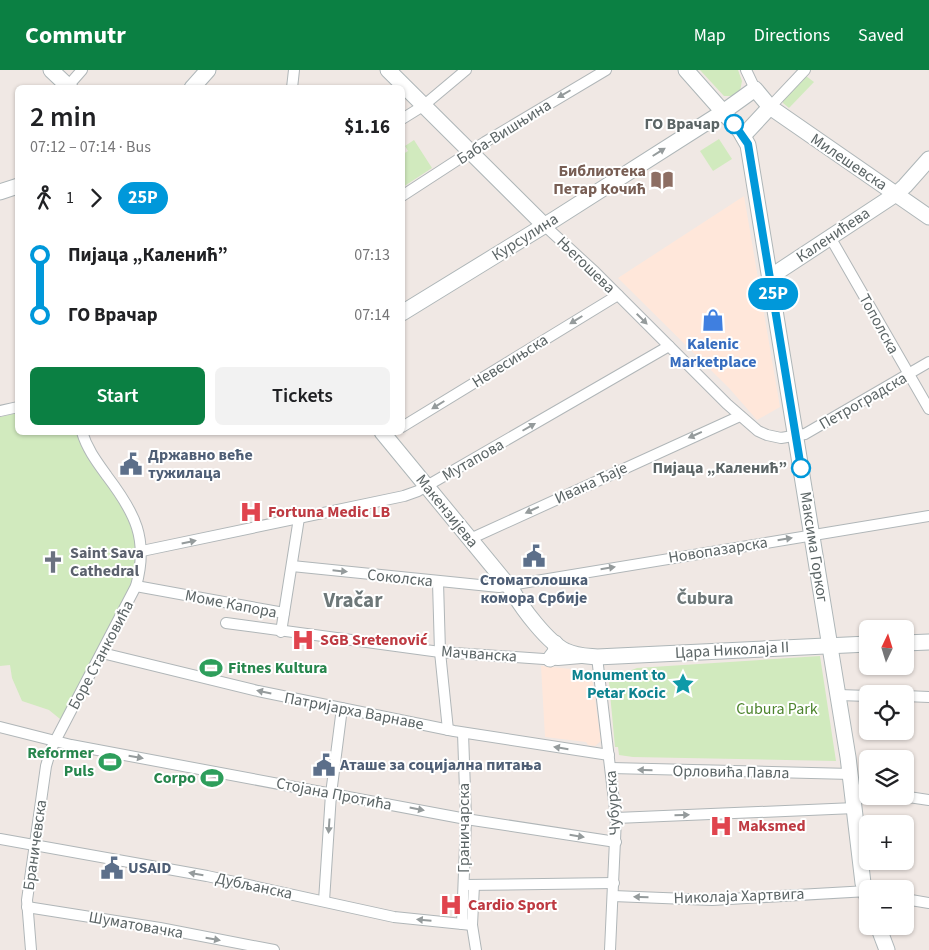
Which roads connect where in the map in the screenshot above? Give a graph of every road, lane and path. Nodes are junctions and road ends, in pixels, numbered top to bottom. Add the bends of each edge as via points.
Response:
1 (51, 70) edge
2 (82, 70) edge
3 (208, 70) edge
4 (294, 70) edge
5 (388, 70) edge
6 (466, 70) edge
7 (606, 70) edge
8 (686, 70) edge
9 (746, 70) edge
10 (805, 70) edge
11 (68, 85) edge
12 (70, 85) edge
13 (195, 85) edge
14 (292, 85) edge
15 (403, 85) edge
16 (405, 87) edge
17 (755, 89) junction
18 (423, 106) junction
19 (770, 107) junction
20 (723, 112) junction
21 (405, 117) edge
22 (744, 136) junction
23 (471, 152) junction
24 (929, 159) edge
25 (15, 187) edge
26 (0, 192) edge
27 (405, 194) edge
28 (896, 194) junction
29 (929, 217) edge
30 (544, 225) junction
31 (830, 237) junction
32 (770, 277) junction
33 (618, 295) junction
34 (405, 311) edge
35 (669, 346) junction
36 (929, 362) edge
37 (908, 375) junction
38 (15, 408) edge
39 (929, 410) edge
40 (0, 412) edge
41 (740, 416) junction
42 (405, 425) edge
43 (83, 435) edge
44 (388, 435) edge
45 (795, 436) junction
46 (426, 487) junction
47 (929, 516) edge
48 (299, 518) junction
49 (813, 535) junction
50 (470, 539) junction
51 (142, 551) junction
52 (292, 566) junction
53 (438, 582) junction
54 (136, 586) junction
55 (510, 588) junction
56 (284, 613) junction
57 (226, 623) dead end
58 (281, 632) junction
59 (929, 642) edge
60 (555, 643) junction
61 (914, 643) edge
62 (859, 644) edge
63 (830, 645) junction
64 (440, 652) junction
65 (102, 653) junction
66 (592, 657) junction
67 (550, 660) junction
68 (839, 695) junction
69 (859, 696) edge
70 (914, 696) edge
71 (929, 697) edge
72 (342, 708) junction
73 (0, 727) edge
74 (448, 730) junction
75 (463, 733) junction
76 (54, 741) junction
77 (609, 755) junction
78 (611, 768) junction
79 (857, 785) edge
80 (331, 794) junction
81 (914, 798) edge
82 (929, 800) edge
83 (855, 808) junction
84 (616, 818) junction
85 (466, 819) junction
86 (0, 839) edge
87 (616, 842) junction
88 (35, 846) junction
89 (864, 880) edge
90 (614, 883) junction
91 (469, 885) junction
92 (859, 894) edge
93 (613, 896) junction
94 (914, 900) edge
95 (324, 901) junction
96 (929, 902) edge
97 (27, 907) junction
98 (467, 924) junction
99 (881, 935) edge
100 (31, 950) edge
101 (274, 950) edge
102 (476, 950) edge
103 (610, 950) edge
104 (887, 950) edge

1 - 11 main road
2 - 12 street
3 - 13 main road
4 - 14 street
5 - 15 main road, Његошева
6 - 18 street
7 -> 23 street, Баба-Вишњина
8 - 20 main road
9 - 17 street
10 - 19 street
16 - 18 main road, Његошева
17 - 19 main road, Милешевска
17 - 20 main road, Курсулина
18 - 21 street
18 - 23 main road, Његошева
19 - 22 main road
19 - 28 main road, Милешевска
20 - 22 main road
30 -> 20 main road, Курсулина
22 - 32 main road, Максима Горког
23 - 27 street, Баба-Вишњина
23 - 30 main road, Његошева
24 - 28 main road, Каленићева
25 - 26 main road
28 - 29 main road, Милешевска
28 - 31 main road, Каленићева
30 - 33 street, Његошева
30 - 34 main road, Курсулина
31 - 32 main road, Каленићева
31 - 37 street, Тополска
32 - 45 main road, Максима Горког
33 -> 35 street, Његошева
33 -> 42 street, Невесињска
35 - 41 street, Његошева
46 -> 35 street, Мутапова
36 - 37 street, Петроградска
37 - 39 street, Тополска
37 - 45 street, Петроградска via 804,434
38 - 40 street
41 - 45 street, Његошева via 767,435 778,438
41 -> 50 street, Ивана Ђаје
43 - 51 street, Боре Станковића via 96,462 133,514
44 - 46 main road, Макензијева
45 - 49 main road, Максима Горког
46 - 48 street, Мутапова via 404,496
46 - 50 main road, Макензијева
47 - 49 street, Новопазарска
51 -> 48 street, Мутапова
48 - 52 street
55 -> 49 street, Новопазарска
49 - 63 main road, Максима Горког
50 - 55 main road, Макензијева
51 - 54 street, Боре Станковића
52 -> 53 street, Соколска
52 - 56 street
53 - 55 street, Соколска
53 - 64 street
54 - 56 street, Моме Капора
54 - 65 street, Боре Станковића
55 - 60 main road, Макензијева via 534,622
55 - 66 main road, Макензијева via 526,598 554,628
56 - 58 street, Моме Капора
57 - 58 street, Моме Капора
58 - 64 street, Мачванска
59 - 61 main road
60 - 66 main road, Макензијева via 566,651
60 - 67 main road via 556,651
62 - 63 main road, Цара Николаја II
63 - 66 main road, Цара Николаја II
63 - 68 main road, Максима Горког
64 - 67 street, Мачванска
64 - 74 street
72 -> 65 street, Патријарха Варнаве
65 - 76 street, Боре Станковића
66 - 67 street, Мачванска
66 - 77 street, Чубурска
68 - 69 street
68 - 79 main road, Максима Горког
70 - 71 street
72 - 74 street, Патријарха Варнаве
72 - 80 street
73 - 76 street, Стојана Протића
74 - 75 street, Патријарха Варнаве
77 -> 75 street, Патријарха Варнаве
75 - 85 street, Граничарска
76 -> 80 street, Стојана Протића
76 - 88 street, Браничевска via 46,766
77 - 78 street, Чубурска
79 -> 78 street, Орловића Павла
78 - 84 street, Чубурска
79 - 83 main road, Максима Горког
80 -> 85 street, Стојана Протића
80 -> 95 street
81 - 82 street
84 -> 83 street
83 - 89 main road, Максима Горког
84 - 87 street, Чубурска
85 -> 87 street, Стојана Протића
85 - 91 street, Граничарска
86 - 88 street, Дубљанска
87 - 90 street, Чубурска
95 -> 88 street, Дубљанска via 207,876
88 - 97 street, Браничевска
90 - 91 street
90 - 93 street, Чубурска
91 - 98 street, Граничарска
92 -> 93 street, Николаја Хартвига via 712,900
93 - 103 street, Чубурска
94 - 96 street
98 -> 95 street, Дубљанска via 394,917
97 - 100 street, Браничевска
97 -> 101 street, Шуматовачка
98 - 102 street, Граничарска
99 - 104 main road

